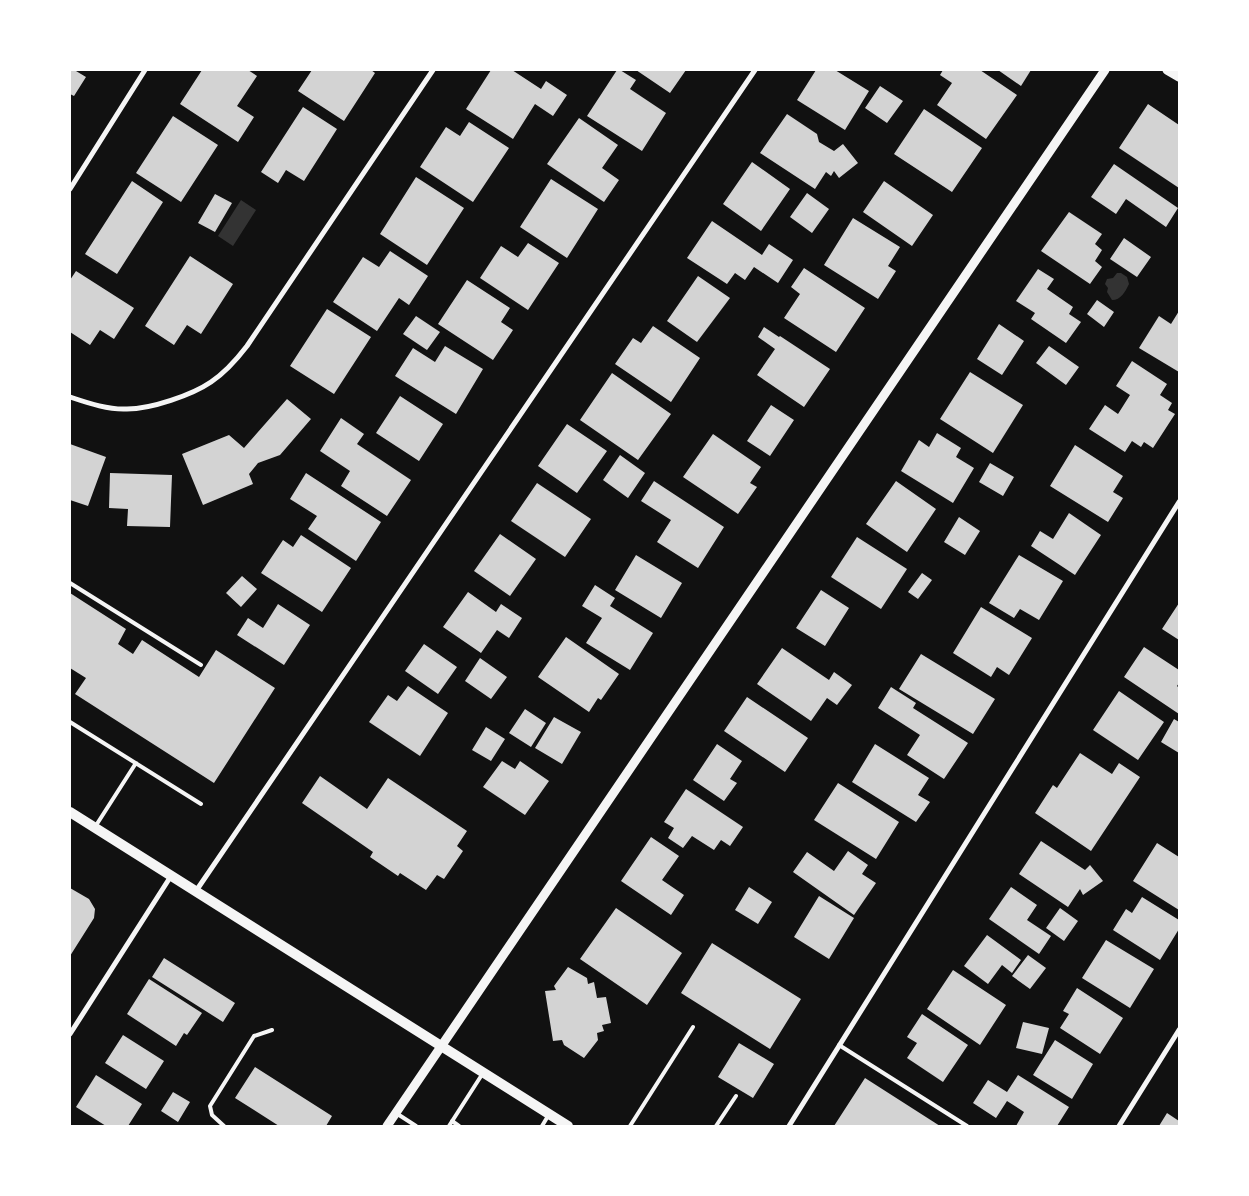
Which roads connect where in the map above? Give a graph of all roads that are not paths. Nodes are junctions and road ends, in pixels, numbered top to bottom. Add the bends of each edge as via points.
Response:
1 (145, 70) edge
2 (433, 70) edge
3 (755, 70) edge
4 (1105, 70) edge
5 (1167, 70) edge
6 (1179, 77) edge
7 (70, 189) edge
8 (70, 397) edge
9 (1179, 502) edge
10 (70, 582) edge
11 (201, 665) dead end
12 (70, 722) edge
13 (136, 763) junction
14 (201, 804) dead end
15 (70, 812) edge
16 (94, 828) junction
17 (171, 876) junction
18 (196, 892) junction
19 (693, 1027) dead end
20 (272, 1030) dead end
21 (1179, 1030) edge
22 (70, 1034) edge
23 (839, 1045) junction
24 (441, 1046) junction
25 (483, 1072) junction
26 (736, 1096) dead end
27 (396, 1113) junction
28 (550, 1114) junction
29 (452, 1121) junction
30 (224, 1126) edge
31 (387, 1126) edge
32 (416, 1126) edge
33 (449, 1126) edge
34 (459, 1126) edge
35 (542, 1126) edge
36 (568, 1126) edge
37 (630, 1126) edge
38 (716, 1126) edge
39 (789, 1126) edge
40 (967, 1126) edge
41 (1119, 1126) edge

1 - 7 street
2 - 8 street via 233,364 211,382 182,396 127,410 98,406
3 - 18 street
4 - 24 street
5 - 6 street
9 - 23 street
10 - 11 lane
12 - 13 lane
13 - 14 lane
13 - 16 lane
15 - 16 main road
16 - 17 main road
17 - 18 main road
17 - 22 street
18 - 24 main road
19 - 37 lane
20 - 30 lane via 254,1036 210,1106 212,1115
21 - 41 street
23 - 39 street
23 - 40 lane
24 - 25 main road
24 - 27 street
25 - 28 main road
25 - 29 lane
26 - 38 lane
27 - 31 street
27 - 32 lane
28 - 35 lane
28 - 36 main road
29 - 33 lane
29 - 34 lane

